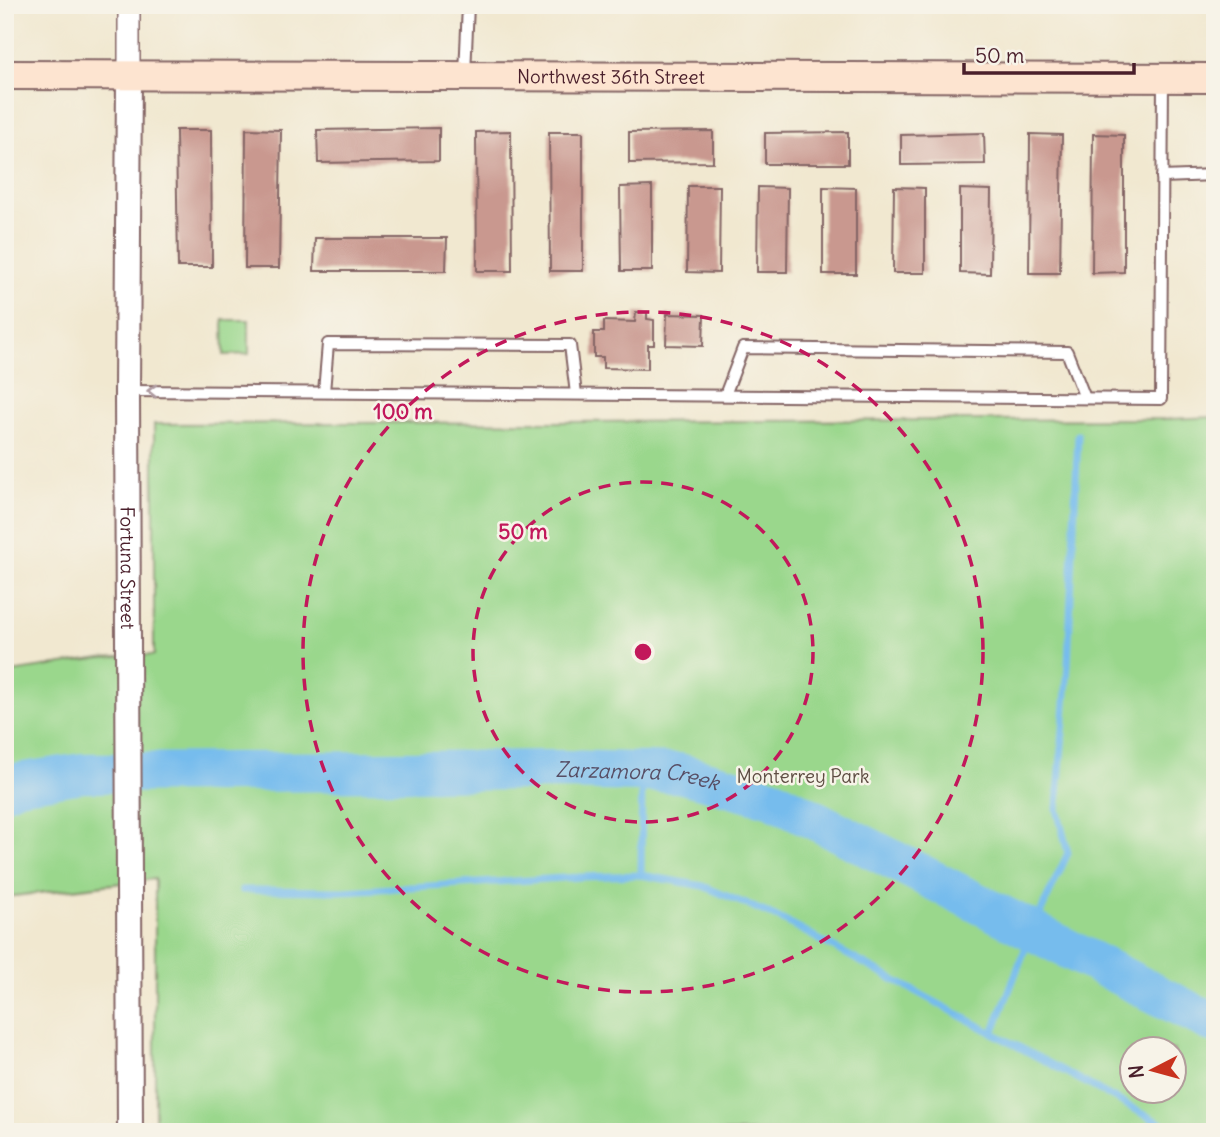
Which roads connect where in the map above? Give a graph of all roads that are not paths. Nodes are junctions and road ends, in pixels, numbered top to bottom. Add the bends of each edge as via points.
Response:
1 (129, 5) edge
2 (468, 5) edge
3 (5, 75) edge
4 (129, 76) junction
5 (465, 77) junction
6 (1163, 78) junction
7 (1215, 78) edge
8 (1215, 175) edge
9 (1162, 177) junction
10 (127, 391) junction
11 (324, 392) junction
12 (576, 394) junction
13 (725, 396) junction
14 (1085, 398) junction
15 (130, 1132) edge

1 - 4 street, Fortuna Street
2 - 5 lane
3 - 4 main road, Northwest 36th Street
4 - 5 main road, Northwest 36th Street
4 - 10 street, Fortuna Street
5 - 6 main road, Northwest 36th Street
6 - 7 main road, Northwest 36th Street
6 - 9 lane
8 - 9 lane
9 - 14 lane via 1161,399
11 -> 10 lane
10 - 15 street, Fortuna Street
11 - 12 lane
11 - 12 lane via 328,344 570,345
12 - 13 lane
13 - 14 lane
13 - 14 lane via 743,348 1067,352

